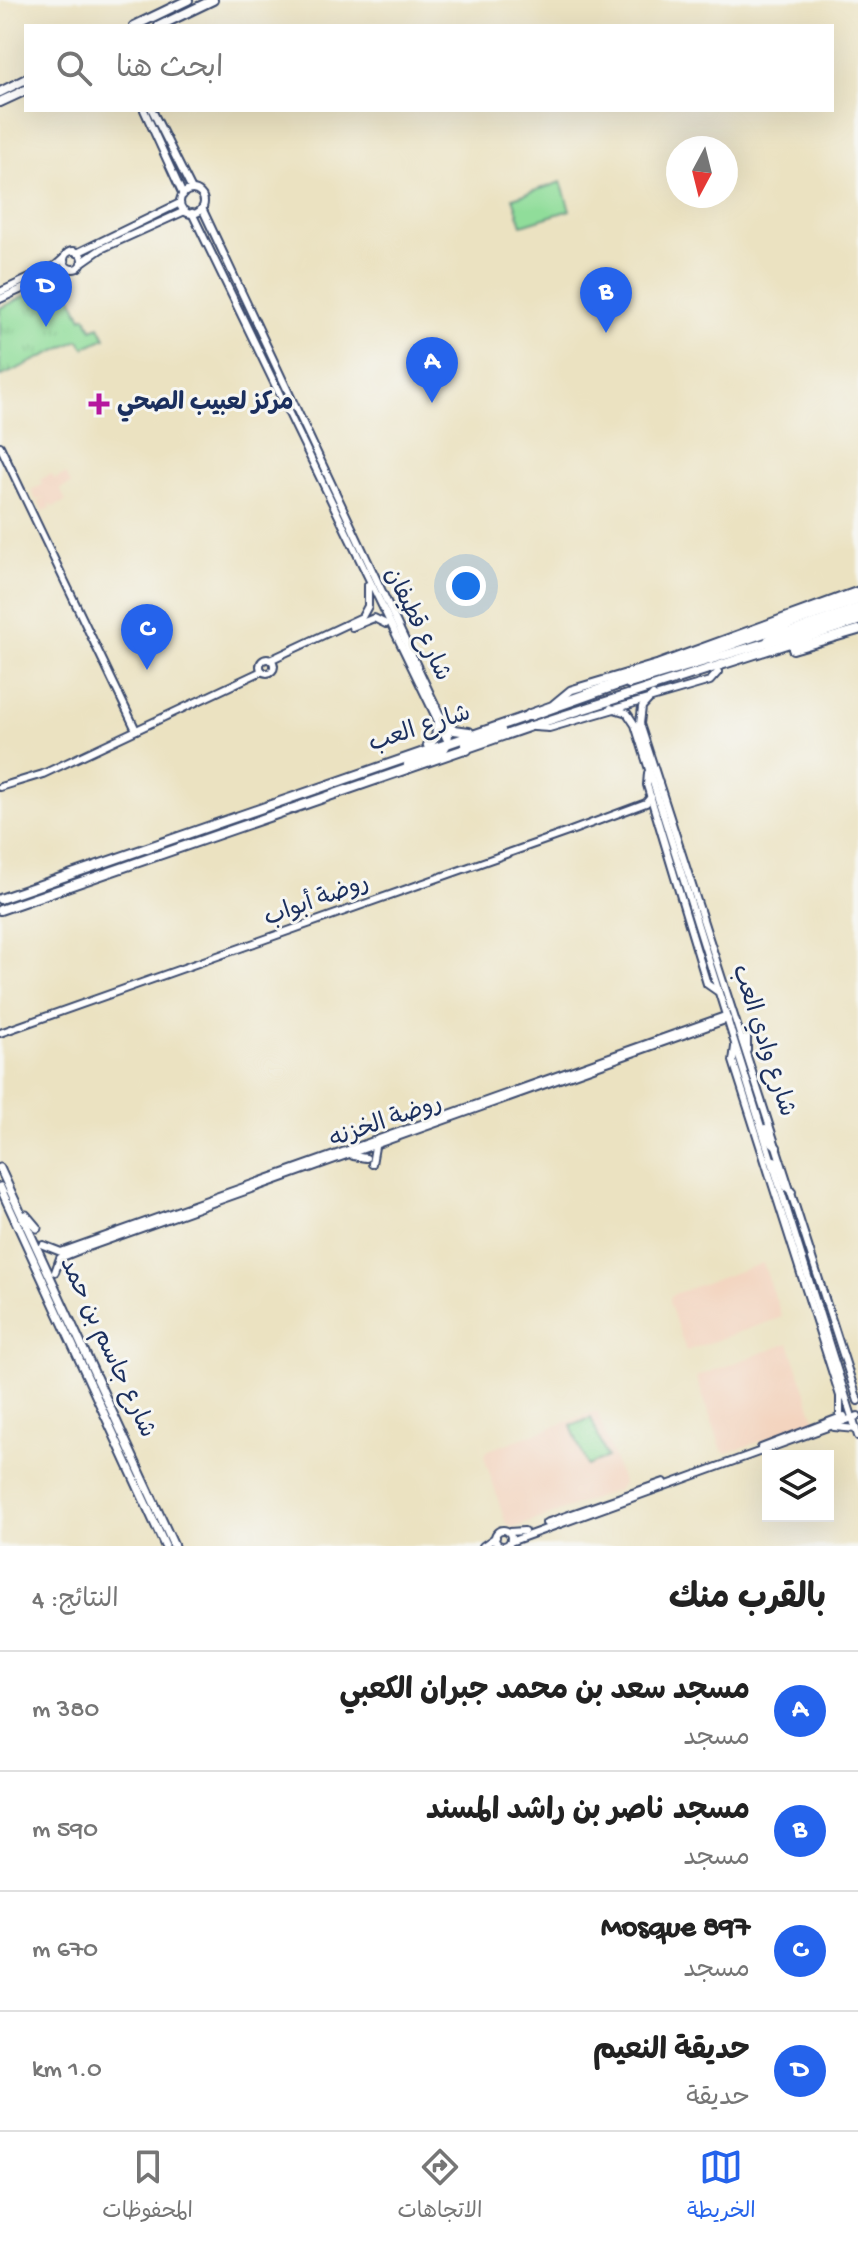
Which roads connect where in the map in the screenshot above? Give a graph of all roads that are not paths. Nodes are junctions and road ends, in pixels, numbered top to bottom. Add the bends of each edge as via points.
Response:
1 (188, 0) edge
2 (213, 0) edge
3 (198, 4) edge
4 (138, 24) edge
5 (151, 24) edge
6 (163, 24) edge
7 (173, 24) edge
8 (24, 80) edge
9 (24, 91) edge
10 (0, 92) edge
11 (0, 102) edge
12 (145, 112) edge
13 (153, 112) edge
14 (192, 190) junction
15 (183, 195) junction
16 (180, 203) junction
17 (202, 208) junction
18 (188, 212) junction
19 (220, 234) dead end
20 (77, 253) junction
21 (64, 258) junction
22 (81, 263) junction
23 (225, 263) junction
24 (68, 268) junction
25 (0, 292) edge
26 (0, 299) edge
27 (249, 315) junction
28 (259, 321) dead end
29 (315, 443) dead end
30 (0, 446) edge
31 (0, 455) edge
32 (320, 463) junction
33 (333, 503) junction
34 (337, 521) dead end
35 (368, 585) dead end
36 (858, 595) edge
37 (858, 608) edge
38 (368, 609) junction
39 (819, 614) junction
40 (807, 618) junction
41 (858, 618) edge
42 (372, 619) junction
43 (386, 624) dead end
44 (858, 630) edge
45 (391, 634) dead end
46 (764, 644) junction
47 (405, 653) junction
48 (272, 663) junction
49 (658, 664) junction
50 (671, 666) junction
51 (261, 668) junction
52 (651, 692) junction
53 (599, 693) junction
54 (553, 704) junction
55 (611, 708) junction
56 (636, 718) junction
57 (439, 719) junction
58 (530, 721) junction
59 (494, 727) junction
60 (133, 729) junction
61 (448, 742) junction
62 (419, 751) junction
63 (464, 751) junction
64 (381, 764) junction
65 (358, 767) dead end
66 (648, 769) junction
67 (375, 781) junction
68 (0, 786) edge
69 (269, 798) dead end
70 (650, 802) junction
71 (239, 816) junction
72 (679, 822) dead end
73 (660, 826) junction
74 (668, 833) junction
75 (678, 838) junction
76 (157, 844) junction
77 (127, 850) dead end
78 (82, 865) dead end
79 (65, 876) junction
80 (0, 901) edge
81 (0, 910) edge
82 (687, 915) junction
83 (704, 919) junction
84 (695, 921) junction
85 (715, 930) dead end
86 (725, 959) dead end
87 (708, 963) junction
88 (722, 973) junction
89 (718, 995) junction
90 (730, 1015) junction
91 (710, 1020) junction
92 (705, 1029) junction
93 (730, 1032) junction
94 (747, 1032) dead end
95 (0, 1033) edge
96 (678, 1035) junction
97 (735, 1047) junction
98 (747, 1054) junction
99 (755, 1081) junction
100 (751, 1096) junction
101 (760, 1097) junction
102 (769, 1103) dead end
103 (382, 1138) junction
104 (375, 1147) junction
105 (777, 1147) junction
106 (365, 1154) junction
107 (770, 1159) junction
108 (372, 1164) dead end
109 (0, 1168) edge
110 (0, 1187) edge
111 (795, 1191) junction
112 (18, 1207) junction
113 (794, 1225) junction
114 (37, 1228) dead end
115 (790, 1241) junction
116 (43, 1245) dead end
117 (59, 1255) junction
118 (55, 1272) dead end
119 (66, 1295) dead end
120 (71, 1321) junction
121 (838, 1337) junction
122 (847, 1347) dead end
123 (827, 1349) junction
124 (853, 1369) dead end
125 (852, 1382) junction
126 (839, 1393) junction
127 (847, 1400) junction
128 (858, 1401) edge
129 (855, 1417) edge
130 (840, 1418) junction
131 (830, 1427) junction
132 (857, 1432) edge
133 (509, 1532) junction
134 (496, 1537) junction
135 (510, 1542) junction
136 (500, 1545) edge
137 (165, 1546) edge
138 (174, 1546) edge
139 (483, 1546) edge
140 (492, 1546) edge

1 - 4 main road
2 - 3 main road
3 - 5 main road
3 - 6 main road
3 - 7 main road
8 - 10 main road
9 - 11 main road
12 - 15 street
13 - 14 street
14 - 15 street
14 - 17 street via 202,196
15 - 16 street
16 - 18 street
16 - 20 street
17 - 18 street
17 - 23 street, شارع قطيفان
18 - 22 street via 101,249
18 - 33 street, شارع قطيفان
19 - 23 street
20 - 21 street
20 - 22 street
21 - 24 street
21 - 25 street
22 - 24 street
23 - 27 street, شارع قطيفان
24 - 26 street
27 - 28 street
27 - 32 street, شارع قطيفان
29 - 32 street
30 - 60 street
31 - 60 street
32 - 57 street, شارع قطيفان
33 - 34 street
33 - 47 street, شارع قطيفان
35 - 38 street
36 - 39 highway
36 - 40 highway
36 - 49 main road
37 - 46 main road
38 - 42 street
38 - 48 street via 357,620
39 - 40 highway
39 - 46 highway
40 - 50 highway
41 - 46 main road, شارع العب
41 - 52 main road, شارع العب
42 - 43 street
42 - 48 street
44 - 52 main road
45 - 47 street
46 - 53 main road, شارع العب
47 - 57 street, شارع قطيفان
48 - 51 street via 264,660
48 - 51 street via 271,672
49 - 50 highway
49 - 54 main road via 571,690
50 - 54 highway
51 - 60 street
52 - 55 street, شارع العب
52 - 56 street
52 - 58 main road, شارع العب
53 - 58 main road, شارع العب
53 - 63 main road via 469,742
54 - 58 highway
55 - 56 street
55 - 58 street, شارع العب via 549,728
56 - 66 street, شارع وادي العب
56 - 75 street, شارع وادي العب
57 - 59 main road via 460,732
57 - 61 street, شارع قطيفان
57 - 62 main road via 435,739
58 - 59 main road, شارع العب
58 - 63 main road, شارع العب
59 - 61 main road, شارع العب
60 - 68 street via 43,774
61 - 62 main road, شارع العب
61 - 63 main road
61 - 67 main road via 442,752
62 - 64 main road, شارع العب
63 - 67 main road, شارع العب
64 - 65 main road
64 - 71 main road, شارع العب
66 - 70 street, شارع وادي العب
66 - 74 street, شارع وادي العب
67 - 81 main road, شارع العب
69 - 71 main road
70 - 73 street, شارع وادي العب
70 - 95 street, روضة أبواب
71 - 76 main road, شارع العب
72 - 75 street
73 - 74 street
73 - 82 street, شارع وادي العب
74 - 84 street, شارع وادي العب
75 - 83 street, شارع وادي العب
76 - 77 main road
76 - 79 main road, شارع العب
78 - 79 main road
79 - 80 main road, شارع العب
82 - 84 street
82 - 89 street, شارع وادي العب via 707,984
83 - 85 street
83 - 88 street, شارع وادي العب
84 - 87 street, شارع وادي العب
86 - 88 street
87 - 89 street, شارع وادي العب
87 - 90 street
88 - 90 street, شارع وادي العب
89 - 90 street, شارع وادي العب
89 - 91 street
90 - 91 street, روضة الخزنه
90 - 92 street, روضة الخزنه
90 - 93 street, شارع وادي العب
90 - 98 street, شارع وادي العب
90 - 99 street
91 - 96 street, روضة الخزنه
92 - 93 street
92 - 96 street, روضة الخزنه
93 - 97 street, شارع وادي العب
94 - 98 street
96 - 103 street, روضة الخزنه
96 - 104 street, روضة الخزنه
97 - 100 street, شارع وادي العب
97 - 115 street, شارع وادي العب via 733,1061
98 - 99 street, شارع وادي العب
99 - 101 street, شارع وادي العب
100 - 105 street
100 - 107 street, شارع وادي العب
101 - 102 street
101 - 105 street, شارع وادي العب
103 - 106 street
103 - 117 street, روضة الخزنه
104 - 106 street, روضة الخزنه
104 - 108 street
105 - 111 street, شارع وادي العب
106 - 117 street, روضة الخزنه via 349,1155
107 - 111 street via 777,1161 786,1187
107 - 113 street, شارع وادي العب
109 - 112 main road, شارع جاسم بن حمد
110 - 137 main road, شارع جاسم بن حمد
111 - 121 street, شارع وادي العب
112 - 114 main road
112 - 120 main road, شارع جاسم بن حمد
113 - 115 street
113 - 123 street, شارع وادي العب
115 - 123 street, شارع وادي العب
116 - 117 street
117 - 118 street
119 - 120 main road
120 - 138 main road, شارع جاسم بن حمد
121 - 122 street
121 - 125 street, شارع وادي العب
123 - 126 street, شارع وادي العب
123 - 127 street, شارع وادي العب
123 - 128 street via 836,1354 851,1400
124 - 125 street
125 - 128 street, شارع وادي العب
126 - 127 street
126 - 130 street, شارع وادي العب
127 - 129 street, شارع وادي العب
129 - 130 street
129 - 131 street
129 - 132 street, شارع وادي العب
130 - 133 street
131 - 132 street
131 - 135 street
133 - 134 street via 502,1530
133 - 135 street
134 - 136 street
134 - 139 street
135 - 136 street
136 - 140 street

